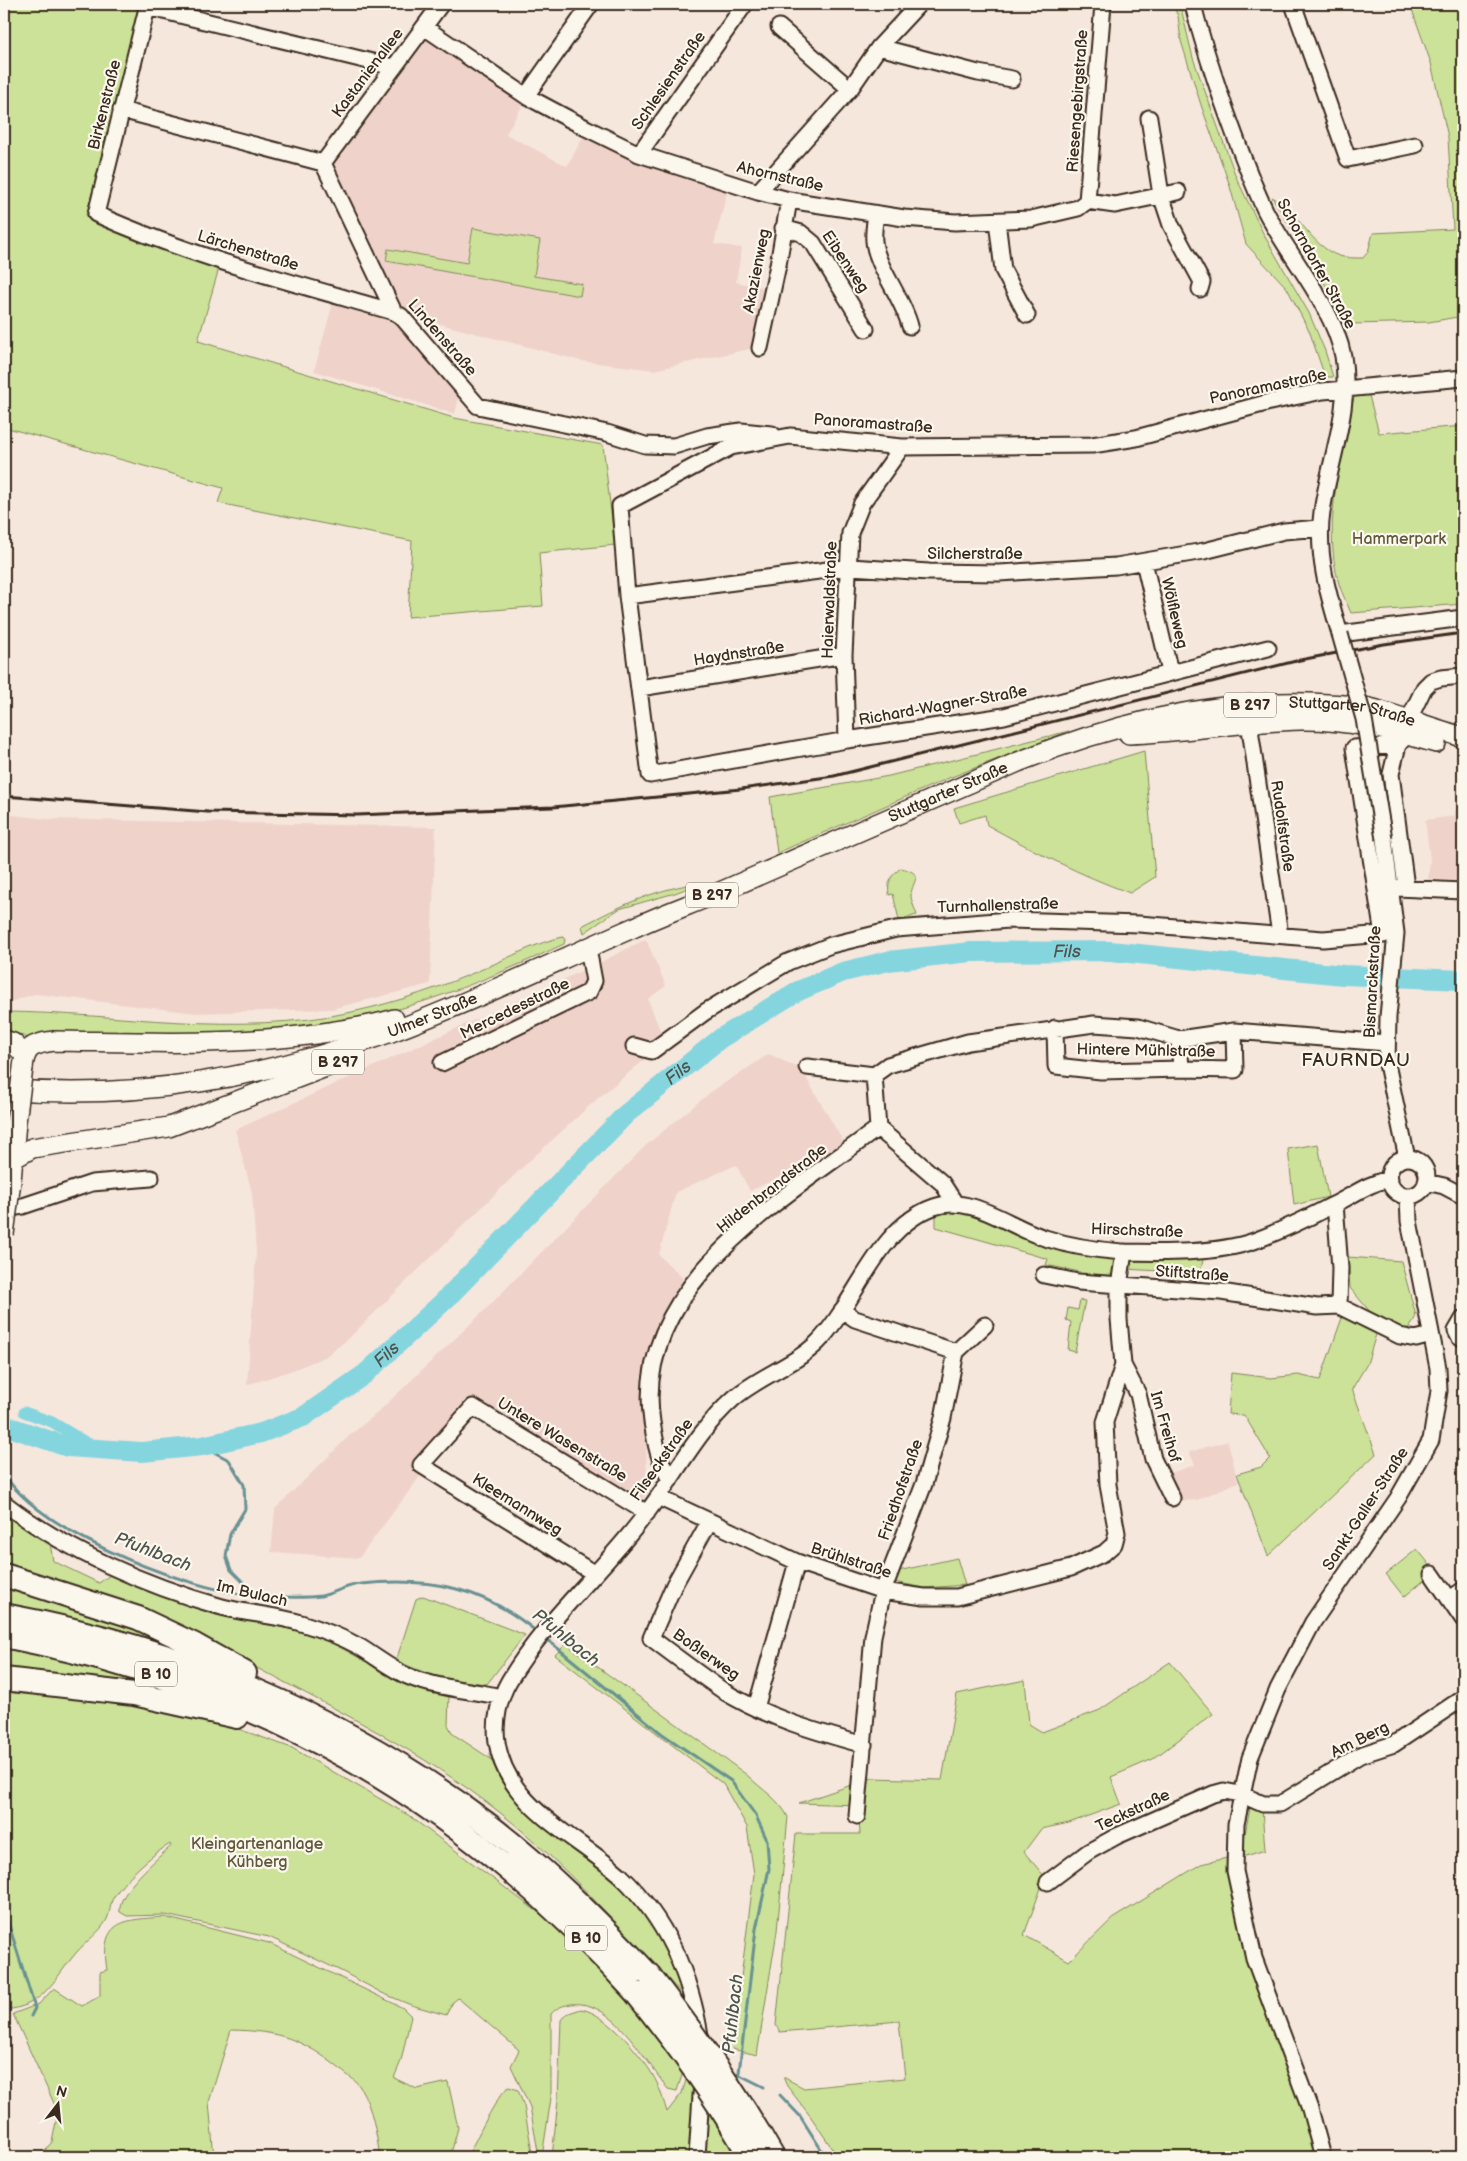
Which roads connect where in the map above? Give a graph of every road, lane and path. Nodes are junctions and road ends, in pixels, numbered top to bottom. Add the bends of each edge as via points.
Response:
1 (441, 4) edge
2 (591, 4) edge
3 (745, 4) edge
4 (1103, 4) edge
5 (1193, 4) edge
6 (1293, 4) edge
7 (148, 5) edge
8 (916, 5) edge
9 (424, 27) junction
10 (779, 27) dead end
11 (879, 47) junction
12 (392, 67) junction
13 (1012, 79) dead end
14 (850, 89) junction
15 (526, 96) junction
16 (121, 110) junction
17 (1149, 118) dead end
18 (1415, 145) dead end
19 (639, 154) junction
20 (323, 163) junction
21 (758, 192) junction
22 (1178, 192) dead end
23 (1161, 195) junction
24 (789, 200) junction
25 (1087, 201) junction
26 (96, 214) joint
27 (876, 214) junction
28 (996, 221) junction
29 (783, 228) junction
30 (1200, 289) dead end
31 (394, 312) junction
32 (1027, 315) dead end
33 (910, 326) dead end
34 (866, 329) dead end
35 (760, 348) dead end
36 (1463, 378) edge
37 (1346, 390) junction
38 (790, 436) junction
39 (902, 447) junction
40 (1306, 528) junction
41 (1144, 562) junction
42 (850, 567) junction
43 (628, 596) junction
44 (1463, 618) edge
45 (1340, 634) junction
46 (1268, 648) dead end
47 (844, 655) junction
48 (1170, 672) junction
49 (1463, 676) edge
50 (640, 688) junction
51 (1357, 695) joint
52 (1250, 728) junction
53 (1405, 734) junction
54 (1091, 736) junction
55 (1463, 737) edge
56 (847, 740) junction
57 (1463, 750) edge
58 (650, 775) joint
59 (836, 841) joint
60 (1398, 888) junction
61 (1463, 890) edge
62 (1389, 934) junction
63 (1280, 936) junction
64 (588, 949) junction
65 (500, 987) junction
66 (1055, 1028) junction
67 (1234, 1031) junction
68 (1179, 1038) junction
69 (4, 1040) edge
70 (1387, 1043) junction
71 (634, 1046) dead end
72 (24, 1061) junction
73 (442, 1063) dead end
74 (807, 1067) dead end
75 (1180, 1069) junction
76 (874, 1075) junction
77 (4, 1089) edge
78 (878, 1128) junction
79 (8, 1155) edge
80 (1407, 1158) junction
81 (151, 1178) dead end
82 (1390, 1179) junction
83 (1426, 1182) junction
84 (1408, 1196) junction
85 (1463, 1196) edge
86 (956, 1203) junction
87 (1335, 1204) junction
88 (4, 1209) edge
89 (4, 1234) edge
90 (1124, 1252) junction
91 (1044, 1275) dead end
92 (1119, 1286) junction
93 (1339, 1306) junction
94 (842, 1310) junction
95 (985, 1325) dead end
96 (1431, 1335) junction
97 (956, 1352) junction
98 (1124, 1365) junction
99 (421, 1465) joint
100 (670, 1480) junction
101 (658, 1498) junction
102 (1172, 1498) dead end
103 (4, 1503) edge
104 (647, 1513) junction
105 (709, 1522) junction
106 (1117, 1533) joint
107 (797, 1562) junction
108 (595, 1574) junction
109 (1432, 1574) dead end
110 (4, 1575) edge
111 (1463, 1590) edge
112 (883, 1591) junction
113 (1450, 1599) junction
114 (4, 1615) edge
115 (1463, 1619) edge
116 (4, 1636) edge
117 (4, 1679) edge
118 (502, 1697) junction
119 (1463, 1698) edge
120 (295, 1707) junction
121 (756, 1708) junction
122 (301, 1733) junction
123 (864, 1745) junction
124 (1240, 1794) junction
125 (857, 1816) dead end
126 (1048, 1882) dead end
127 (642, 1984) junction
128 (697, 2157) edge
129 (750, 2157) edge
130 (773, 2157) edge
131 (1323, 2157) edge

1 - 9 street, Kastanienallee
2 - 15 street
3 - 19 street, Schlesienstraße
4 - 25 street, Riesengebirgstraße
5 - 37 street, Schorndorfer Straße via 1198,29 1242,158 1266,211 1318,298 1338,339
6 - 18 street via 1348,160
7 - 12 street
7 - 16 street, Birkenstraße
8 - 11 street
9 - 12 street, Kastanienallee
9 - 15 street, Ahornstraße
10 - 14 street
11 - 13 street
11 - 14 street
12 - 20 street, Kastanienallee
14 - 21 street
15 - 19 street, Ahornstraße
16 - 20 street
16 - 26 street, Birkenstraße
17 - 23 street
19 - 21 street, Ahornstraße
20 - 31 street, Lindenstraße
21 - 24 street, Ahornstraße
22 - 23 street
23 - 25 street via 1115,205
23 - 30 street via 1171,225 1202,282
24 - 27 street, Ahornstraße
24 - 29 street, Akazienweg
25 - 28 street, Ahornstraße via 1064,212 1031,219
26 - 31 street, Lärchenstraße via 214,261
27 - 28 street, Ahornstraße via 926,221
27 - 33 street via 876,253 906,309
28 - 32 street via 1003,270
29 - 34 street, Eibenweg via 800,233 813,243
29 - 35 street, Akazienweg
31 - 38 street, Lindenstraße via 401,316 478,406 607,433 645,445 674,446 740,431
36 - 37 street, Panoramastraße
37 - 39 street, Panoramastraße via 1300,395 1136,438 1092,445
37 - 40 street, Schorndorfer Straße via 1329,470
38 - 39 street, Panoramastraße
38 - 43 street, Panoramastraße via 731,447 620,506
39 - 42 street, Haierwaldstraße via 862,503 850,533
40 - 41 street, Silcherstraße
40 - 45 street, Schorndorfer Straße via 1321,550 1327,592
41 - 42 street, Silcherstraße via 999,572
41 - 48 street, Wölfleweg
42 - 43 street, Silcherstraße
42 - 47 street, Haierwaldstraße
43 - 50 street, Panoramastraße
44 - 45 street
45 - 51 street, Schorndorfer Straße, bridge
46 - 48 street, Richard-Wagner-Straße
47 - 50 street, Haydnstraße
47 - 56 street, Haierwaldstraße
48 - 56 street, Richard-Wagner-Straße via 1004,716
49 - 53 street via 1431,681 1424,688
50 - 58 street, Panoramastraße
51 - 60 street, Bismarckstraße, bridge via 1384,839
52 - 53 main road, Stuttgarter Straße / B 297 via 1303,720
52 - 54 main road, Stuttgarter Straße / B 297
52 - 63 street, Rudolfstraße
53 - 54 main road, Stuttgarter Straße / B 297 via 1376,709 1304,703 1260,704 1179,715
53 - 55 main road, Stuttgarter Straße / B 297
53 - 57 main road, Stuttgarter Straße / B 297
53 - 60 street, Bismarckstraße via 1391,774 1397,824
53 - 62 street, Bismarckstraße via 1354,748
54 - 59 main road, Stuttgarter Straße / B 297 via 1018,762
56 - 58 street, Richard-Wagner-Straße
59 - 64 main road, Ulmer Straße / B 297
60 - 61 street
60 - 62 street, Bismarckstraße
62 - 63 street, Turnhallenstraße via 1324,939
62 - 70 street, Bismarckstraße via 1394,958
63 - 71 street, Turnhallenstraße via 1130,923 1009,920 896,929 831,945 788,962 705,1012 652,1052
64 - 65 main road, Ulmer Straße / B 297
64 - 73 street, Mercedesstraße via 594,981 589,992
65 - 72 main road, B 297 via 488,983 410,1014 357,1028 209,1044 40,1042 30,1048
65 - 77 main road, Ulmer Straße via 391,1032 277,1067 153,1088 55,1093
65 - 79 main road, B 297 via 491,999 407,1036 169,1127 32,1148
66 - 68 street via 1096,1024 1138,1028
66 - 75 street, Hintere Mühlstraße via 1056,1066 1101,1071
66 - 76 street via 968,1042 888,1065
67 - 68 street
67 - 70 street
67 - 75 street, Hintere Mühlstraße via 1235,1070
68 - 75 street
69 - 72 main road via 13,1043
70 - 80 street, Bismarckstraße via 1389,1081
72 - 79 main road, bridge
74 - 76 street
76 - 78 street
78 - 86 street via 942,1183
78 - 100 street, Hildenbrandstraße via 739,1233 687,1290 662,1339 649,1391 658,1457
79 - 89 main road, bridge via 11,1181
80 - 82 street via 1392,1167
80 - 83 street via 1423,1165
81 - 88 street via 92,1183 24,1206
82 - 84 street via 1394,1189
82 - 87 street, Hirschstraße via 1373,1183
83 - 84 street via 1420,1192
83 - 85 street via 1444,1186
84 - 96 street, Sankt-Galler-Straße via 1409,1221
86 - 90 street, Hirschstraße via 976,1208 1044,1238
86 - 94 street, Filseckstraße via 936,1206 922,1213 890,1240
87 - 90 street, Hirschstraße via 1248,1243 1173,1252
87 - 93 street via 1340,1263
90 - 92 street, Im Freihof
91 - 92 street, Stiftstraße
92 - 93 street, Stiftstraße via 1221,1292 1317,1307
92 - 98 street, Im Freihof
93 - 96 street, Stiftstraße via 1400,1336 1416,1339
94 - 97 street via 855,1319
94 - 100 street, Filseckstraße via 807,1352 735,1397 708,1424
95 - 97 street
96 - 124 street, Sankt-Galler-Straße via 1439,1391 1431,1440 1398,1498 1313,1622 1278,1689 1250,1758
97 - 112 street, Friedhofstraße via 943,1418 924,1484
98 - 102 street, Im Freihof via 1138,1394 1153,1459
98 - 106 street, Im Freihof via 1105,1422 1108,1485
99 - 104 street, Untere Wasenstraße via 473,1407
99 - 108 street, Kleemannweg
100 - 101 street, Filseckstraße
101 - 104 street, Filseckstraße
101 - 105 street, Brühlstraße
103 - 118 street, Im Bulach via 37,1528 76,1550 130,1574 222,1607 299,1622 359,1647 412,1678 442,1687
104 - 108 street, Filseckstraße
105 - 107 street, Brühlstraße
105 - 121 street, Boßlerweg via 674,1585 650,1638 726,1692
106 - 112 street, Brühlstraße via 1114,1544 1104,1553 1071,1568 1021,1582 957,1597 924,1597
107 - 112 street, Brühlstraße
107 - 121 street
108 - 118 street, Filseckstraße via 520,1663
109 - 113 street
110 - 120 highway via 138,1618 274,1687
111 - 113 street
112 - 123 street, Friedhofstraße via 873,1636
113 - 115 street
114 - 120 highway, B 10 via 184,1661
116 - 122 highway, B 10 via 88,1655 181,1682
117 - 122 highway, B 10 via 134,1694 211,1710 270,1729
118 - 128 street, Filseckstraße via 496,1738 508,1778 523,1798 620,1876 651,1909 666,1931 694,1999 703,2051
119 - 124 street, Am Berg via 1394,1744 1360,1755 1280,1804 1263,1804
120 - 127 highway, B 10 via 381,1753 486,1823 575,1899
121 - 123 street, Boßlerweg via 806,1729
122 - 127 highway, B 10 via 397,1786 484,1848
123 - 125 street, Friedhofstraße
124 - 126 street, Teckstraße via 1224,1791 1213,1794 1117,1836 1088,1852
124 - 131 street, Sankt-Galler-Straße via 1235,1871 1254,1958 1310,2109
127 - 129 highway, B 10, bridge
127 - 130 highway, B 10, bridge via 710,2056

